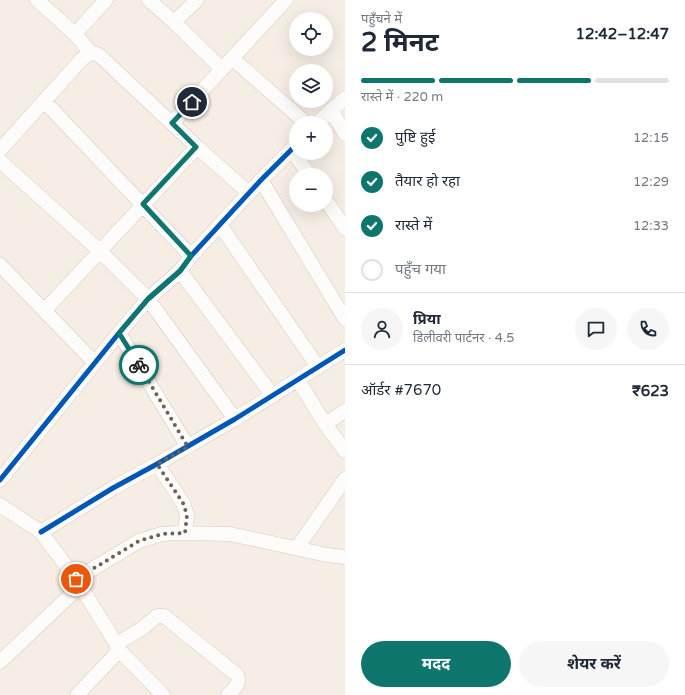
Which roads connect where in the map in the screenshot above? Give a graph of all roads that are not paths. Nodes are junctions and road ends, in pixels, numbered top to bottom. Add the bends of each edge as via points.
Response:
1 (37, 0) edge
2 (106, 0) edge
3 (149, 0) edge
4 (197, 0) edge
5 (286, 0) edge
6 (174, 22) junction
7 (75, 34) junction
8 (91, 53) junction
9 (233, 59) junction
10 (222, 69) junction
11 (345, 98) edge
12 (44, 101) junction
13 (331, 110) junction
14 (298, 116) edge
15 (325, 116) edge
16 (172, 123) junction
17 (345, 134) edge
18 (196, 147) junction
19 (0, 150) edge
20 (289, 152) edge
21 (0, 161) edge
22 (261, 180) junction
23 (249, 193) junction
24 (143, 204) junction
25 (333, 211) edge
26 (220, 225) junction
27 (345, 229) edge
28 (100, 251) junction
29 (191, 256) junction
30 (0, 265) edge
31 (180, 271) junction
32 (148, 299) junction
33 (45, 310) junction
34 (345, 319) edge
35 (119, 333) junction
36 (345, 350) edge
37 (95, 362) junction
38 (318, 367) junction
39 (298, 380) junction
40 (273, 396) junction
41 (345, 411) edge
42 (235, 419) junction
43 (325, 424) junction
44 (188, 447) junction
45 (345, 451) edge
46 (157, 464) junction
47 (2, 472) edge
48 (345, 479) edge
49 (0, 505) edge
50 (41, 532) junction
51 (185, 533) junction
52 (297, 548) junction
53 (345, 556) edge
54 (78, 582) junction
55 (117, 647) junction
56 (0, 662) edge
57 (77, 695) edge
58 (163, 695) edge
59 (228, 695) edge

1 - 7 street
2 - 7 street
3 - 6 street
4 - 6 street
5 - 9 street
6 - 10 street
7 - 8 street
8 - 12 street via 82,59
8 - 16 street via 99,55
9 - 10 street
9 - 14 street
10 - 16 street
11 - 13 street
12 - 19 street
12 - 24 street
13 - 15 street
13 - 17 street
16 - 18 street
18 - 23 street
18 - 24 street
20 - 22 street
21 - 28 street
22 - 23 street
22 - 34 street
23 - 26 street
24 - 28 street
24 - 29 street
25 - 27 street
26 - 29 street
26 - 38 street
28 - 32 street
28 - 33 street
29 - 31 street
30 - 33 street
31 - 32 street
31 - 40 street
32 - 35 street
32 - 42 street
33 - 37 street
35 - 37 street
35 - 44 street
36 - 38 street
37 - 47 street
38 - 39 street
39 - 40 street
39 - 43 street
40 - 42 street
41 - 43 street
42 - 44 street
43 - 45 street
44 - 46 street
46 - 50 street
46 - 51 street via 183,503 187,515
48 - 52 street
49 - 50 street
50 - 54 street
51 - 52 street via 230,534
51 - 54 street via 162,534 139,541
52 - 53 street via 326,555
54 - 55 street
54 - 56 street
55 - 57 street via 115,655
55 - 58 street
55 - 59 street via 157,616 164,616 237,675 238,684

